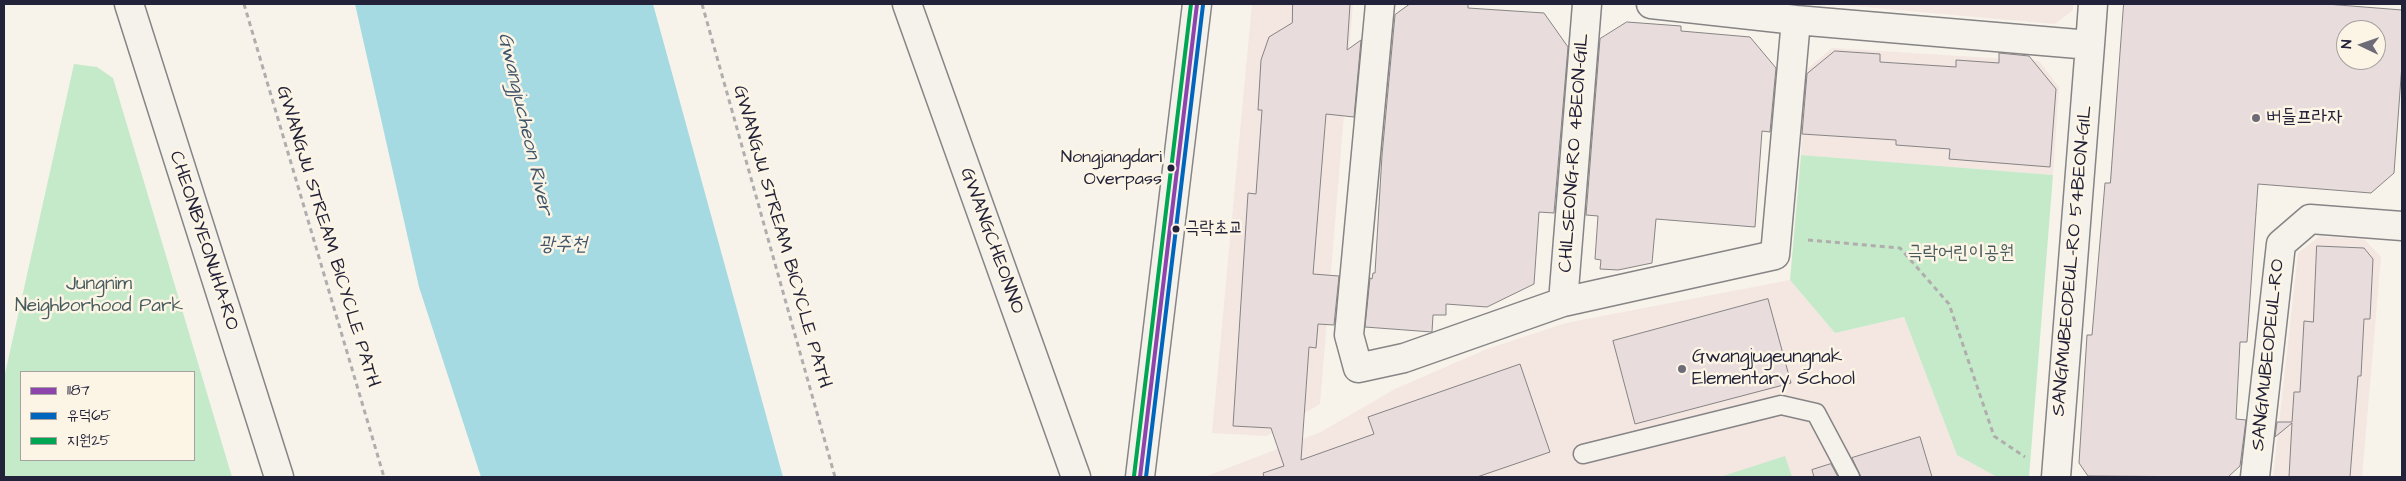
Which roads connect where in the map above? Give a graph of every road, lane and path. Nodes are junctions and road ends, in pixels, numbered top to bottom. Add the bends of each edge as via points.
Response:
1 (128, 4) edge
2 (244, 4) edge
3 (702, 4) edge
4 (907, 4) edge
5 (1196, 4) edge
6 (1380, 4) edge
7 (1587, 4) edge
8 (1651, 4) edge
9 (2094, 4) edge
10 (1796, 20) junction
11 (2090, 45) junction
12 (2402, 226) edge
13 (1775, 255) junction
14 (1563, 302) junction
15 (1583, 454) dead end
16 (2032, 462) dead end
17 (279, 477) edge
18 (384, 477) edge
19 (835, 477) edge
20 (1076, 477) edge
21 (1140, 477) edge
22 (1850, 477) edge
23 (2056, 477) edge
24 (2255, 477) edge

1 - 17 street, CHEONBYEONUHA-RO
2 - 18 path, GWANGJU STREAM BICYCLE PATH
3 - 19 path, GWANGJU STREAM BICYCLE PATH
4 - 20 street, GWANGCHEONNO
5 - 21 street
6 - 14 street, CHILSEONG-RO 4BEON-GIL via 1349,336 1358,368 1404,358
7 - 14 street, CHILSEONG-RO 4BEON-GIL
8 - 10 street
9 - 11 street, SANGMUBEODEUL-RO 54BEON-GIL
10 - 11 street
10 - 13 street
11 - 23 street, SANGMUBEODEUL-RO 54BEON-GIL
12 - 24 street, SANGMUBEODEUL-RO via 2310,219 2281,244
13 - 14 street, CHILSEONG-RO 4BEON-GIL
13 - 16 path via 1789,238 1900,248 1949,304 1994,436
15 - 22 lane via 1781,405 1816,413

